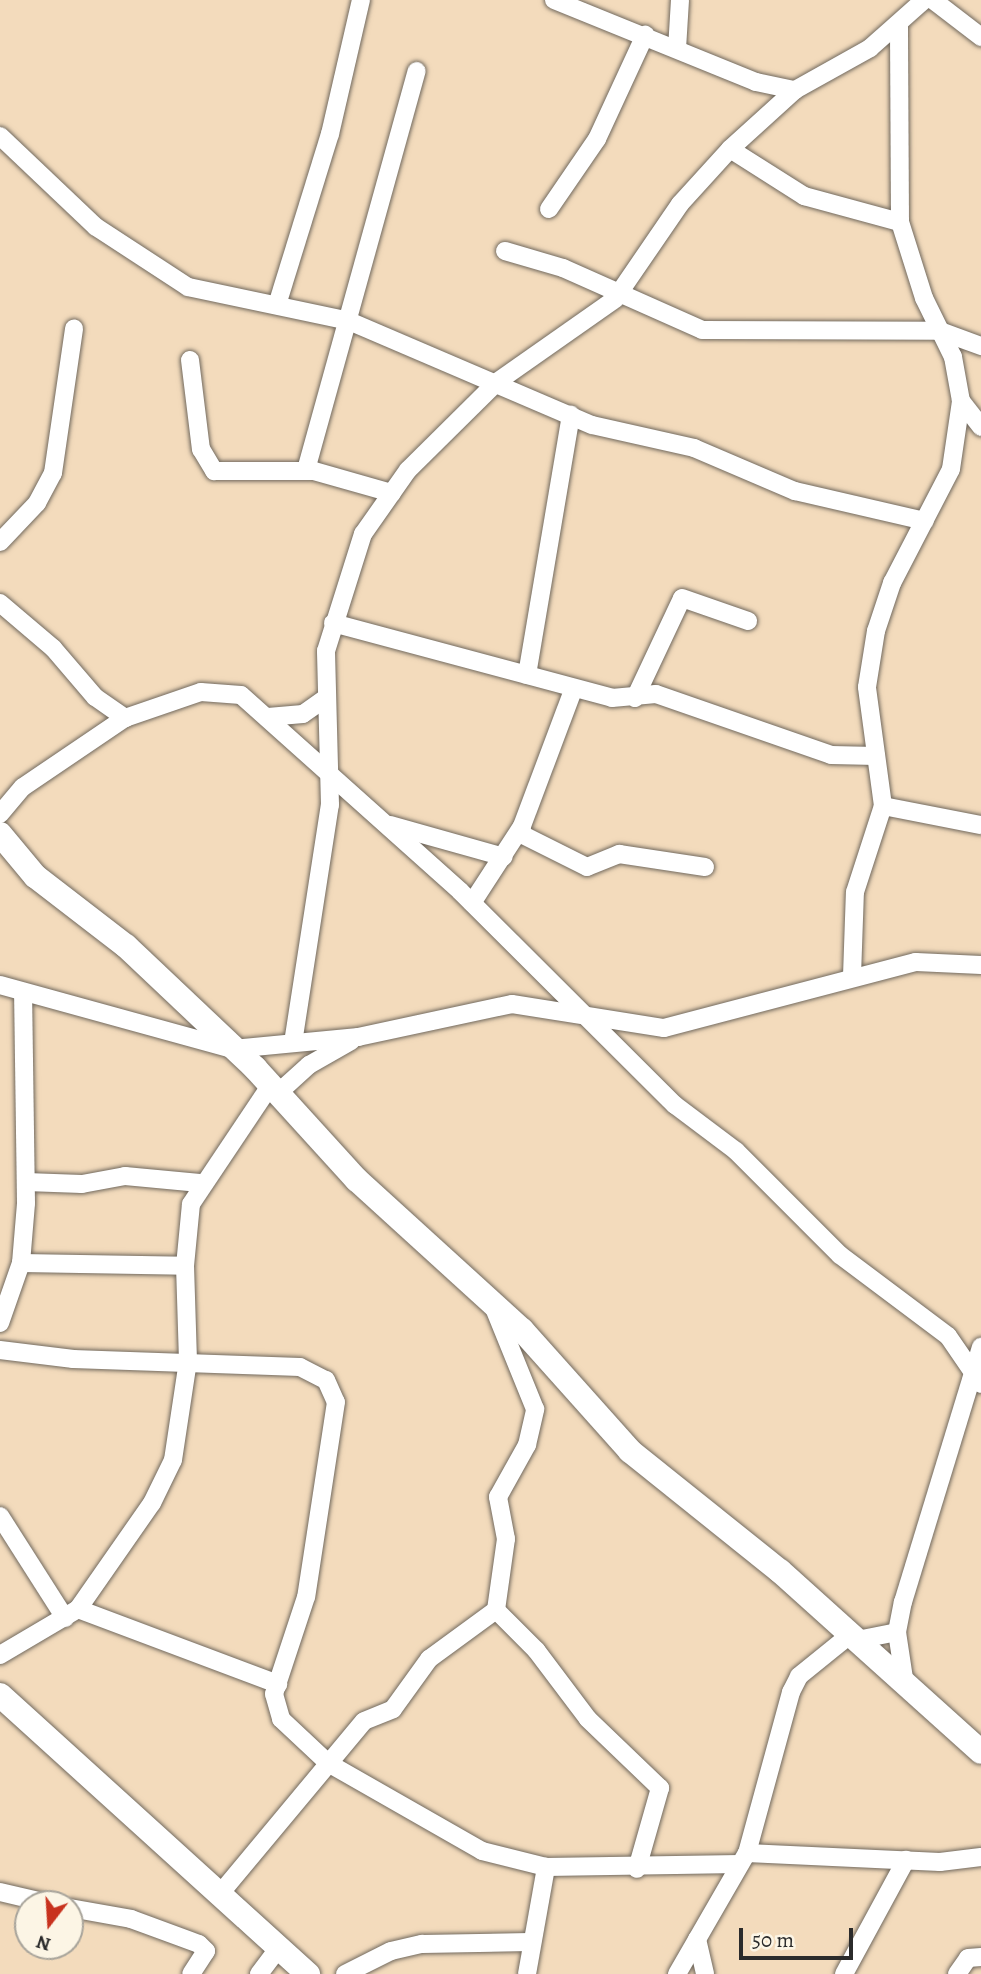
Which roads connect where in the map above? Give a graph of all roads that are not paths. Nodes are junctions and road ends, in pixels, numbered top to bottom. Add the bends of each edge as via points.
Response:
1 (361, 0) edge
2 (554, 0) edge
3 (680, 0) edge
4 (924, 0) edge
5 (933, 0) edge
6 (899, 24) junction
7 (645, 35) junction
8 (981, 37) edge
9 (677, 49) junction
10 (417, 71) dead end
11 (795, 90) junction
12 (0, 136) edge
13 (730, 149) junction
14 (549, 209) dead end
15 (900, 222) junction
16 (505, 251) dead end
17 (622, 292) junction
18 (277, 305) junction
19 (349, 321) junction
20 (74, 329) dead end
21 (940, 331) junction
22 (981, 346) edge
23 (190, 360) dead end
24 (496, 382) junction
25 (961, 401) junction
26 (571, 415) junction
27 (981, 427) edge
28 (306, 470) junction
29 (392, 493) junction
30 (925, 521) junction
31 (0, 542) edge
32 (0, 603) edge
33 (748, 621) dead end
34 (333, 623) junction
35 (527, 675) junction
36 (574, 688) junction
37 (326, 698) junction
38 (635, 698) junction
39 (268, 717) junction
40 (125, 718) junction
41 (876, 756) junction
42 (330, 773) junction
43 (883, 806) junction
44 (0, 814) edge
45 (389, 825) junction
46 (981, 825) edge
47 (519, 832) junction
48 (0, 834) edge
49 (504, 857) junction
50 (705, 867) dead end
51 (472, 903) junction
52 (981, 965) edge
53 (852, 976) junction
54 (0, 985) edge
55 (23, 992) junction
56 (583, 1015) junction
57 (358, 1037) junction
58 (293, 1043) junction
59 (233, 1049) junction
60 (273, 1090) junction
61 (26, 1182) junction
62 (200, 1183) junction
63 (21, 1263) junction
64 (185, 1266) junction
65 (492, 1305) junction
66 (0, 1323) edge
67 (981, 1347) edge
68 (0, 1350) edge
69 (188, 1361) junction
70 (977, 1379) edge
71 (0, 1516) edge
72 (496, 1610) junction
73 (71, 1613) junction
74 (897, 1632) junction
75 (854, 1637) junction
76 (0, 1655) edge
77 (278, 1684) junction
78 (905, 1685) junction
79 (0, 1695) edge
80 (981, 1752) edge
81 (328, 1763) junction
82 (981, 1857) edge
83 (744, 1858) junction
84 (906, 1860) junction
85 (546, 1867) junction
86 (637, 1869) junction
87 (219, 1895) junction
88 (84, 1911) edge
89 (698, 1939) junction
90 (530, 1942) junction
91 (278, 1949) junction
92 (981, 1957) edge
93 (191, 1974) edge
94 (259, 1974) edge
95 (309, 1974) edge
96 (345, 1974) edge
97 (527, 1974) edge
98 (677, 1974) edge
99 (705, 1974) edge
100 (844, 1974) edge
101 (957, 1974) edge

1 - 18 street via 330,134
2 - 7 street
3 - 9 street
4 - 6 street
5 - 8 street
6 - 11 street
6 - 15 street
7 - 9 street
7 - 14 street via 597,139
9 - 11 street via 756,82
10 - 19 street
11 - 13 street
12 - 18 street via 96,227 165,276 210,294
13 - 15 street via 804,196
13 - 17 street via 680,204
15 - 21 street
16 - 17 street
17 - 21 street via 702,330
17 - 24 street
18 - 19 street
19 - 24 street
19 - 28 street
20 - 31 street via 53,473 37,503
21 - 22 street
21 - 25 street
23 - 28 street via 208,467
24 - 26 street
24 - 29 street
25 - 27 street
25 - 30 street via 951,469
26 - 30 street via 616,433 694,449 756,480
26 - 35 street
28 - 29 street
29 - 34 street via 351,558
30 - 41 street via 876,631 867,687
32 - 40 street via 53,648 94,697
33 - 38 street via 682,598
34 - 35 street
34 - 37 street
35 - 36 street
36 - 38 street
36 - 47 street
37 - 39 street via 303,714
37 - 42 street
38 - 41 street via 656,694 831,755
39 - 40 street via 241,695 221,690
39 - 42 street
40 - 44 street via 23,788
41 - 43 street
42 - 45 street
42 - 58 street via 320,897
43 - 46 street
43 - 53 street via 855,892
45 - 49 street
45 - 51 street
47 - 49 street
47 - 50 street via 587,867 619,854
48 - 59 street via 35,876 126,946
49 - 51 street
51 - 56 street
52 - 53 street via 916,962
53 - 56 street via 664,1028
54 - 55 street
55 - 59 street
55 - 61 street
56 - 57 street via 512,1004
56 - 70 street via 675,1105 736,1151 840,1255 942,1330
57 - 58 street
57 - 60 street
58 - 59 street
59 - 60 street
60 - 62 street
60 - 65 street via 339,1162
61 - 62 street via 82,1184 125,1176
61 - 63 street
62 - 64 street via 191,1204
63 - 64 street
63 - 66 street
64 - 69 street
65 - 72 street via 535,1409 527,1445 498,1497 506,1539
65 - 75 street via 630,1451
67 - 70 street
68 - 69 street via 73,1359
69 - 73 street via 173,1460 152,1503
69 - 77 street via 300,1367 332,1388 336,1402 306,1597
70 - 74 street
71 - 73 street
72 - 81 street via 429,1659 403,1699 364,1721
72 - 86 street via 536,1650 588,1719 660,1788
73 - 76 street
73 - 77 street
74 - 75 street
74 - 78 street
75 - 78 street
75 - 83 street via 816,1661 790,1692
77 - 81 street via 273,1702 281,1718
78 - 80 street
79 - 87 street
81 - 85 street via 482,1851
81 - 87 street
82 - 84 street
83 - 84 street
83 - 86 street
83 - 89 street
84 - 100 street
85 - 86 street
85 - 90 street
87 - 91 street
88 - 93 street via 131,1919 199,1944 206,1951
89 - 98 street
89 - 99 street
90 - 96 street via 422,1944 391,1951
90 - 97 street
91 - 94 street
91 - 95 street
92 - 101 street via 968,1958

